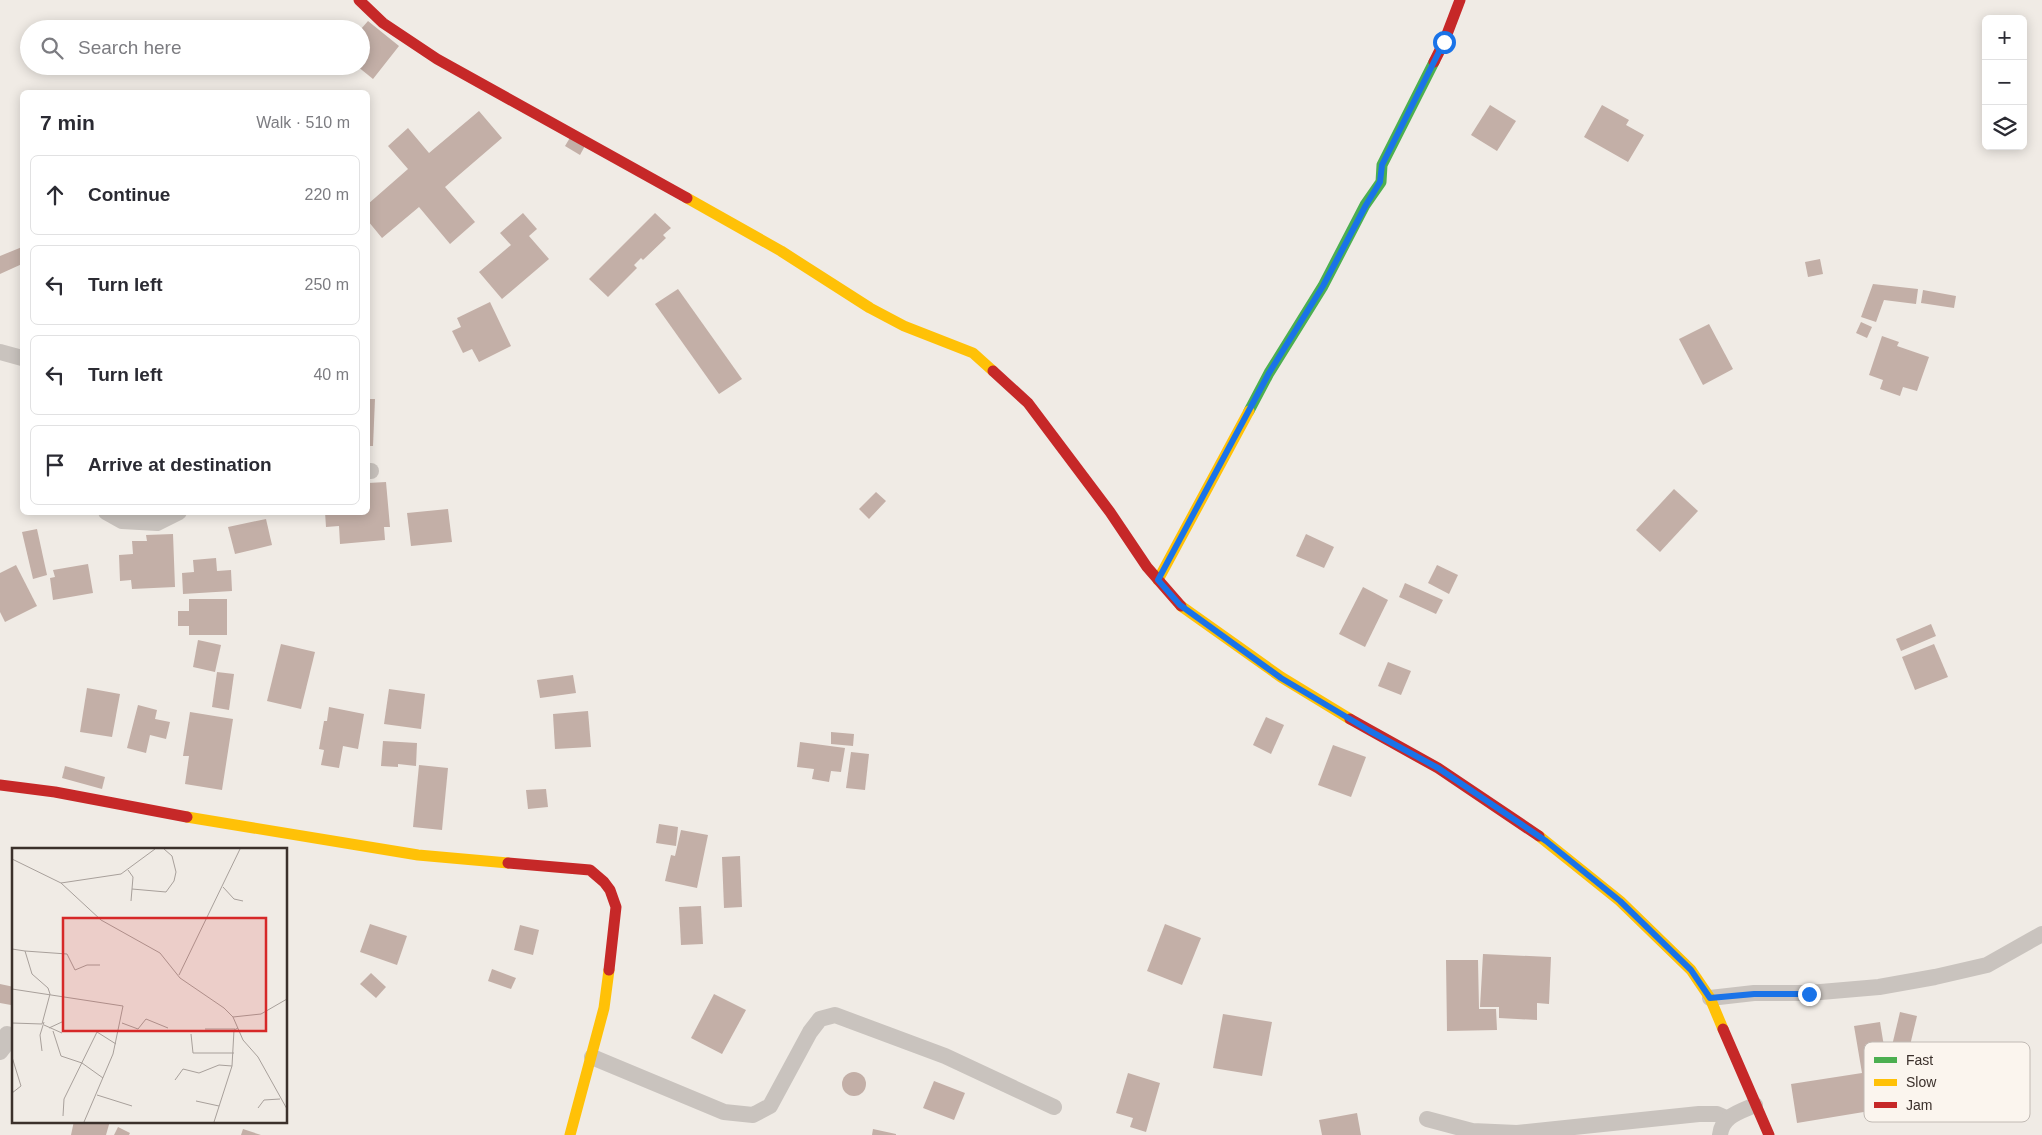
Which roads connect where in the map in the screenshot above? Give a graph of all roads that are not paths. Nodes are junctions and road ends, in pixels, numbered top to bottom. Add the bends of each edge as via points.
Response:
1 (359, 0) edge
2 (1460, 0) edge
3 (0, 352) edge
4 (20, 357) edge
5 (111, 515) edge
6 (173, 515) edge
7 (1158, 580) junction
8 (0, 785) edge
9 (2042, 934) edge
10 (1710, 998) junction
11 (7, 1034) dead end
12 (0, 1052) edge
13 (592, 1057) junction
14 (1755, 1105) junction
15 (1054, 1107) dead end
16 (1726, 1118) junction
17 (1427, 1119) dead end
18 (570, 1135) edge
19 (1720, 1135) edge
20 (1769, 1135) edge

1 - 7 street via 383,23 437,60 781,251 870,308 904,326 973,354 1028,403
2 - 7 street via 1444,42 1382,165 1380,182 1323,286 1269,373
3 - 4 street
5 - 6 street via 122,521 157,523
7 - 10 street via 1180,605 1281,678 1438,768 1546,841 1620,901 1691,970
8 - 13 street via 418,855 590,870 606,881 616,907 604,1008
9 - 10 street via 1987,965 1935,977 1809,994
10 - 14 street
11 - 12 street via 8,1043
13 - 15 street via 724,1112 753,1115 770,1106 820,1019 835,1015 945,1056
13 - 18 street
14 - 16 street
14 - 20 street
16 - 17 street via 1717,1114 1699,1114 1517,1132 1472,1131
16 - 19 street

